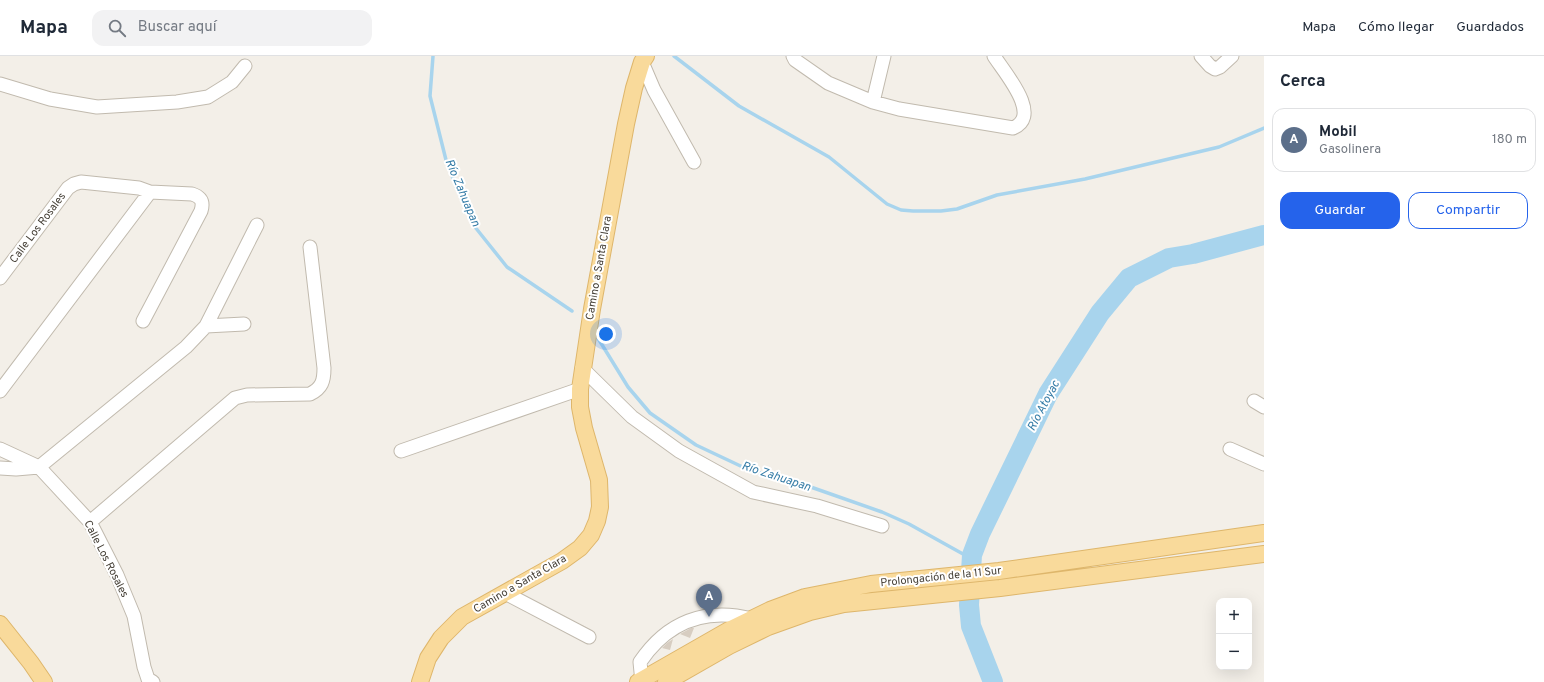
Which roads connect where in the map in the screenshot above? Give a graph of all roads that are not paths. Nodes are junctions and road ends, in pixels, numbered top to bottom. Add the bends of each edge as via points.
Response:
1 (793, 56) edge
2 (884, 56) edge
3 (994, 56) edge
4 (1201, 56) edge
5 (1232, 56) edge
6 (644, 59) edge
7 (245, 66) dead end
8 (0, 84) edge
9 (873, 102) junction
10 (694, 162) dead end
11 (150, 192) junction
12 (257, 225) dead end
13 (310, 247) dead end
14 (0, 278) edge
15 (143, 320) dead end
16 (244, 324) dead end
17 (206, 326) junction
18 (582, 368) junction
19 (580, 389) junction
20 (0, 391) edge
21 (0, 449) edge
22 (1230, 449) dead end
23 (401, 451) dead end
24 (1264, 464) edge
25 (39, 467) junction
26 (0, 468) edge
27 (90, 522) junction
28 (882, 526) dead end
29 (1264, 533) edge
30 (1264, 554) edge
31 (505, 593) junction
32 (808, 605) junction
33 (752, 619) junction
34 (0, 624) edge
35 (589, 637) dead end
36 (641, 681) edge
37 (44, 682) edge
38 (153, 682) edge
39 (420, 682) edge
40 (666, 682) edge

1 - 9 street via 828,83
2 - 9 street
3 - 9 street via 1022,99 1025,119 1013,128 899,109
4 - 5 street via 1215,69
6 - 10 street via 654,90
6 - 18 main road, Camino a Santa Clara via 626,124
7 - 8 street via 232,82 208,97 177,102 97,107 50,100
11 - 14 street, Calle Los Rosales via 139,188 81,182 74,184 68,188
11 - 15 street via 192,194 202,199 203,204
11 - 20 street
12 - 17 street
13 - 27 street via 324,368 322,385 310,394 248,395 235,398
16 - 17 street
17 - 25 street via 186,347
18 - 19 main road, Camino a Santa Clara
18 - 28 street via 632,417 679,450 753,492 817,506
19 - 23 street
19 - 31 main road, Camino a Santa Clara via 584,428 599,480 600,507 597,520 591,535 580,548
21 - 25 street, Calle Los Rosales
22 - 24 street
25 - 26 street
25 - 27 street, Calle Los Rosales
27 - 38 street, Calle Los Rosales via 134,616 144,667 148,679
29 - 32 main road, Prolongación de la 11 Sur via 999,571 871,584
30 - 32 main road, Prolongación de la 11 Sur via 920,597
31 - 35 street
31 - 39 main road, Camino a Santa Clara via 462,617 441,638 428,658
32 - 33 main road, Prolongación de la 11 Sur via 770,610
32 - 40 main road, Prolongación de la 11 Sur
33 - 36 main road, Prolongación de la 11 Sur
33 - 36 street via 730,615 708,616 676,626 656,642 640,662
34 - 37 main road

